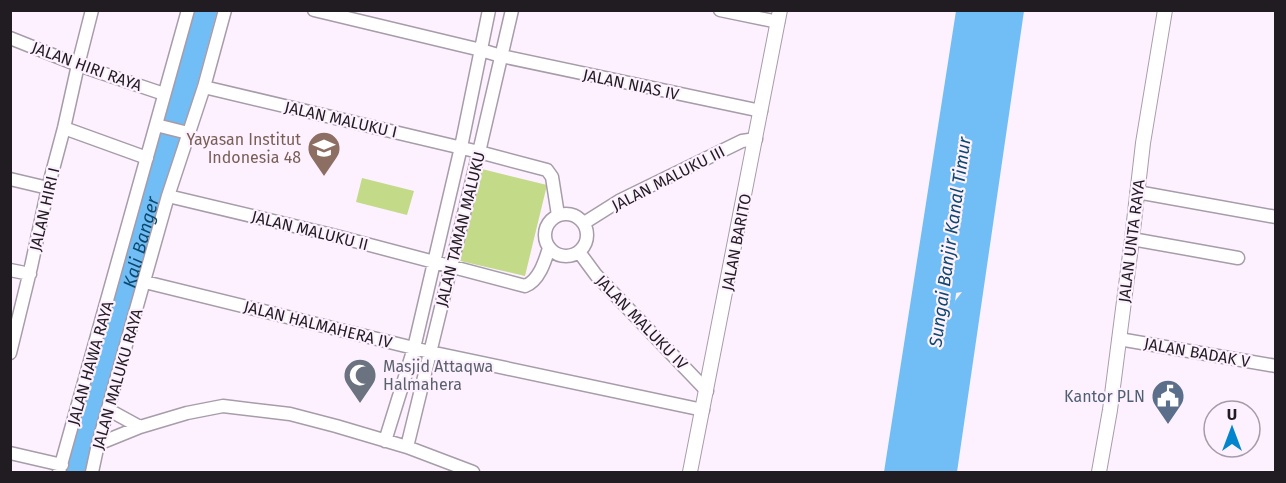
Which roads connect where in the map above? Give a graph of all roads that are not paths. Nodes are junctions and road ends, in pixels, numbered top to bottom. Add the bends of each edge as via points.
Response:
1 (92, 10) edge
2 (188, 10) edge
3 (225, 10) edge
4 (314, 10) edge
5 (489, 10) edge
6 (512, 10) edge
7 (720, 10) edge
8 (1165, 10) edge
9 (779, 16) edge
10 (10, 38) edge
11 (481, 50) junction
12 (501, 56) junction
13 (78, 65) junction
14 (204, 87) junction
15 (164, 94) junction
16 (761, 111) junction
17 (159, 126) junction
18 (64, 128) junction
19 (185, 133) junction
20 (756, 139) junction
21 (461, 147) junction
22 (479, 152) junction
23 (147, 158) junction
24 (10, 179) edge
25 (48, 188) junction
26 (1137, 192) junction
27 (168, 196) junction
28 (558, 215) junction
29 (1275, 217) edge
30 (584, 223) junction
31 (1132, 239) junction
32 (549, 248) junction
33 (579, 252) junction
34 (1238, 258) dead end
35 (434, 262) junction
36 (451, 266) junction
37 (10, 270) edge
38 (30, 274) junction
39 (145, 282) junction
40 (1119, 339) junction
41 (414, 348) junction
42 (430, 352) junction
43 (10, 353) edge
44 (1275, 366) edge
45 (706, 391) junction
46 (109, 410) junction
47 (703, 410) junction
48 (140, 427) junction
49 (385, 441) junction
50 (98, 444) junction
51 (407, 447) junction
52 (10, 453) edge
53 (60, 469) edge
54 (92, 472) edge
55 (473, 472) edge
56 (690, 472) edge
57 (1099, 472) edge

1 - 13 street, JALAN HIRI I
2 - 15 street, JALAN HAWA RAYA
3 - 14 street, JALAN MALUKU RAYA
4 - 11 street, JALAN NIAS IV
5 - 11 street, JALAN TAMAN MALUKU
6 - 12 street, JALAN TAMAN MALUKU
7 - 9 street
8 - 26 street, JALAN UNTA RAYA
9 - 16 street, JALAN BARITO
10 - 13 street, JALAN HIRI RAYA
11 - 12 street, JALAN NIAS IV
11 - 21 street, JALAN TAMAN MALUKU
12 - 16 street, JALAN NIAS IV
12 - 22 street, JALAN TAMAN MALUKU
13 - 15 street, JALAN HIRI RAYA
13 - 18 street, JALAN HIRI I
14 - 19 street, JALAN MALUKU RAYA
14 - 21 street, JALAN MALUKU I
15 - 17 street, JALAN HAWA RAYA
16 - 20 street, JALAN BARITO
17 - 19 street
17 - 23 street, JALAN HAWA RAYA
18 - 23 street
18 - 25 street, JALAN HIRI I
19 - 27 street, JALAN MALUKU RAYA
20 - 30 street, JALAN MALUKU III via 741,141 619,201
20 - 45 street, JALAN BARITO
21 - 22 street, JALAN MALUKU I
21 - 35 street, JALAN TAMAN MALUKU
22 - 28 street via 550,172
22 - 36 street, JALAN TAMAN MALUKU
23 - 53 street, JALAN HAWA RAYA
24 - 25 street
25 - 38 street, JALAN HIRI I
26 - 29 street
26 - 31 street, JALAN UNTA RAYA
27 - 35 street, JALAN MALUKU II
27 - 39 street, JALAN MALUKU RAYA
28 - 30 street via 575,216
28 - 32 street via 547,226
30 - 33 street via 588,233
31 - 34 street
31 - 40 street, JALAN UNTA RAYA
32 - 33 street via 568,257
32 - 36 street via 542,267 525,286
33 - 45 street, JALAN MALUKU IV
35 - 36 street, JALAN MALUKU II
35 - 41 street, JALAN TAMAN MALUKU
36 - 42 street, JALAN TAMAN MALUKU
37 - 38 street
38 - 43 street, JALAN HIRI I
39 - 41 street, JALAN HALMAHERA IV
39 - 46 street, JALAN MALUKU RAYA
40 - 44 street, JALAN BADAK V
40 - 57 street, JALAN UNTA RAYA
41 - 42 street, JALAN HALMAHERA IV
41 - 49 street, JALAN TAMAN MALUKU
42 - 47 street, JALAN HALMAHERA IV
42 - 51 street, JALAN TAMAN MALUKU
45 - 47 street, JALAN BARITO
46 - 48 street
46 - 50 street, JALAN MALUKU RAYA
47 - 56 street, JALAN BARITO
48 - 49 street via 223,406 290,414
48 - 50 street
49 - 51 street
50 - 54 street, JALAN MALUKU RAYA
51 - 55 street
52 - 53 street

